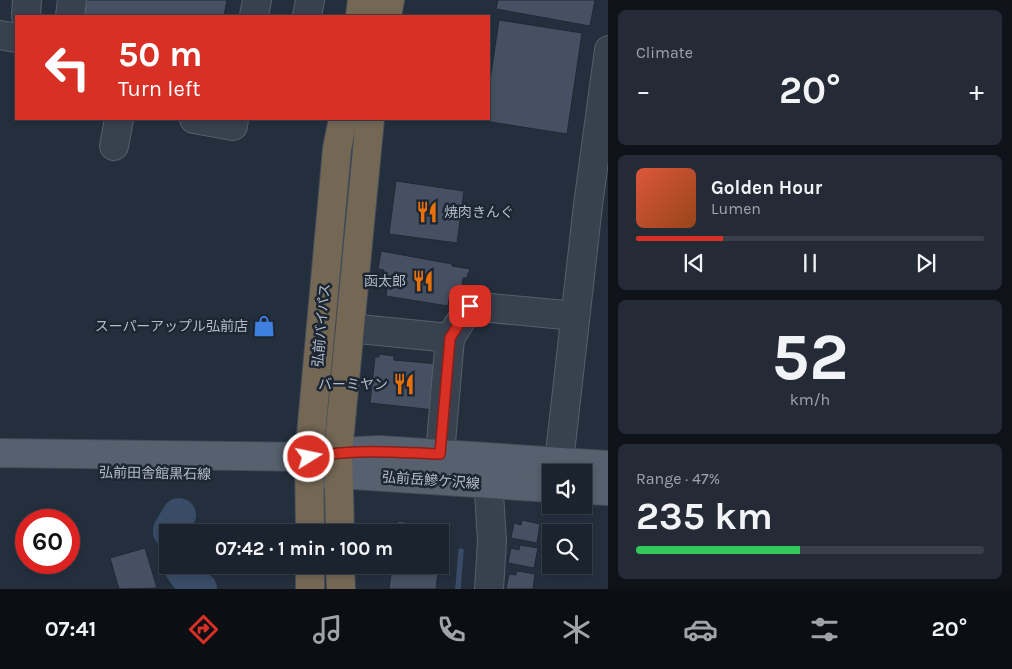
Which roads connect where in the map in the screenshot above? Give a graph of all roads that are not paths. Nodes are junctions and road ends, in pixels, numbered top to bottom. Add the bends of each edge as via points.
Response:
1 (27, 0) edge
2 (72, 0) edge
3 (257, 0) edge
4 (310, 0) edge
5 (362, 0) edge
6 (390, 0) edge
7 (26, 15) edge
8 (70, 15) edge
9 (254, 15) edge
10 (307, 15) edge
11 (360, 15) edge
12 (387, 15) edge
13 (0, 35) edge
14 (15, 38) edge
15 (608, 50) edge
16 (119, 120) edge
17 (200, 120) edge
18 (234, 120) edge
19 (342, 120) edge
20 (370, 120) edge
21 (114, 146) dead end
22 (575, 316) junction
23 (349, 328) junction
24 (450, 338) junction
25 (0, 453) edge
26 (440, 454) junction
27 (486, 457) junction
28 (559, 462) junction
29 (338, 463) junction
30 (608, 465) edge
31 (310, 466) junction
32 (0, 470) edge
33 (488, 484) junction
34 (542, 487) edge
35 (592, 490) edge
36 (608, 491) edge
37 (310, 524) edge
38 (340, 524) edge
39 (310, 574) edge
40 (340, 574) edge
41 (310, 589) edge
42 (341, 589) edge
43 (489, 589) edge

1 - 7 street
2 - 8 street
3 - 9 street
4 - 10 street
5 - 11 highway
6 - 12 highway
13 - 14 street
15 - 22 street
16 - 21 street
17 - 18 street via 233,126
19 - 31 highway, 弘前バイパス
20 - 23 highway, 弘前バイパス
22 - 24 street via 470,306
22 - 28 street
23 - 24 street
23 - 29 highway, 弘前バイパス
24 - 26 street
25 - 31 main road, 弘前田舎館黒石線
26 - 27 main road
26 - 29 main road via 379,450
27 - 28 main road
27 - 33 street
28 - 30 main road
29 - 31 main road, 弘前岳鰺ケ沢線
29 - 33 main road, 弘前岳鰺ケ沢線
29 - 38 highway, 弘前バイパス
31 - 32 main road, 弘前田舎館黒石線
31 - 37 highway, 弘前バイパス
33 - 34 main road, 弘前岳鰺ケ沢線
33 - 43 street via 492,541
35 - 36 main road
39 - 41 highway
40 - 42 highway

